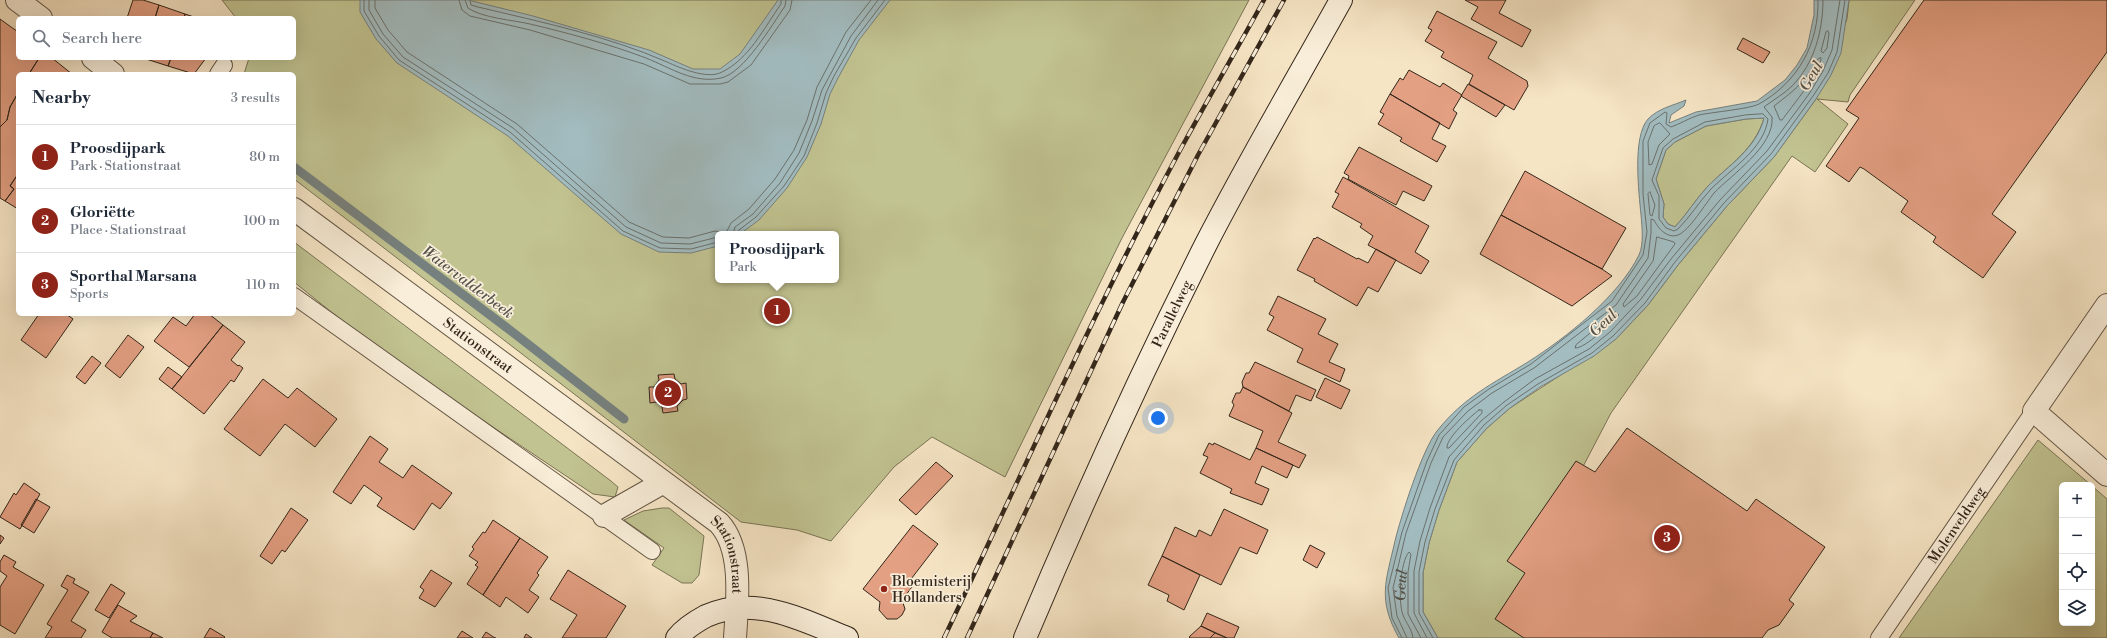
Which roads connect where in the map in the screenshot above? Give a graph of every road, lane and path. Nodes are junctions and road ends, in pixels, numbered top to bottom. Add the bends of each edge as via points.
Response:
1 (17, 0) edge
2 (1341, 0) edge
3 (38, 16) edge
4 (96, 60) edge
5 (111, 72) edge
6 (296, 210) edge
7 (296, 297) edge
8 (2107, 306) edge
9 (2034, 411) junction
10 (2107, 475) edge
11 (662, 483) junction
12 (604, 516) junction
13 (652, 551) dead end
14 (737, 607) junction
15 (677, 638) edge
16 (735, 638) edge
17 (847, 638) edge
18 (1025, 638) edge
19 (1879, 638) edge

1 - 3 street
2 - 18 street, Parallelweg via 1206,244 1109,445
4 - 5 street
6 - 11 street, Stationstraat
7 - 12 lane
8 - 9 street, Molenveldweg
9 - 10 street
9 - 19 lane, Molenveldweg
11 - 12 street
11 - 14 street, Stationstraat via 719,523 726,531 736,571
12 - 13 lane
14 - 15 street via 718,611 689,625
14 - 16 street, Stationstraat
14 - 17 street via 765,608 780,612

